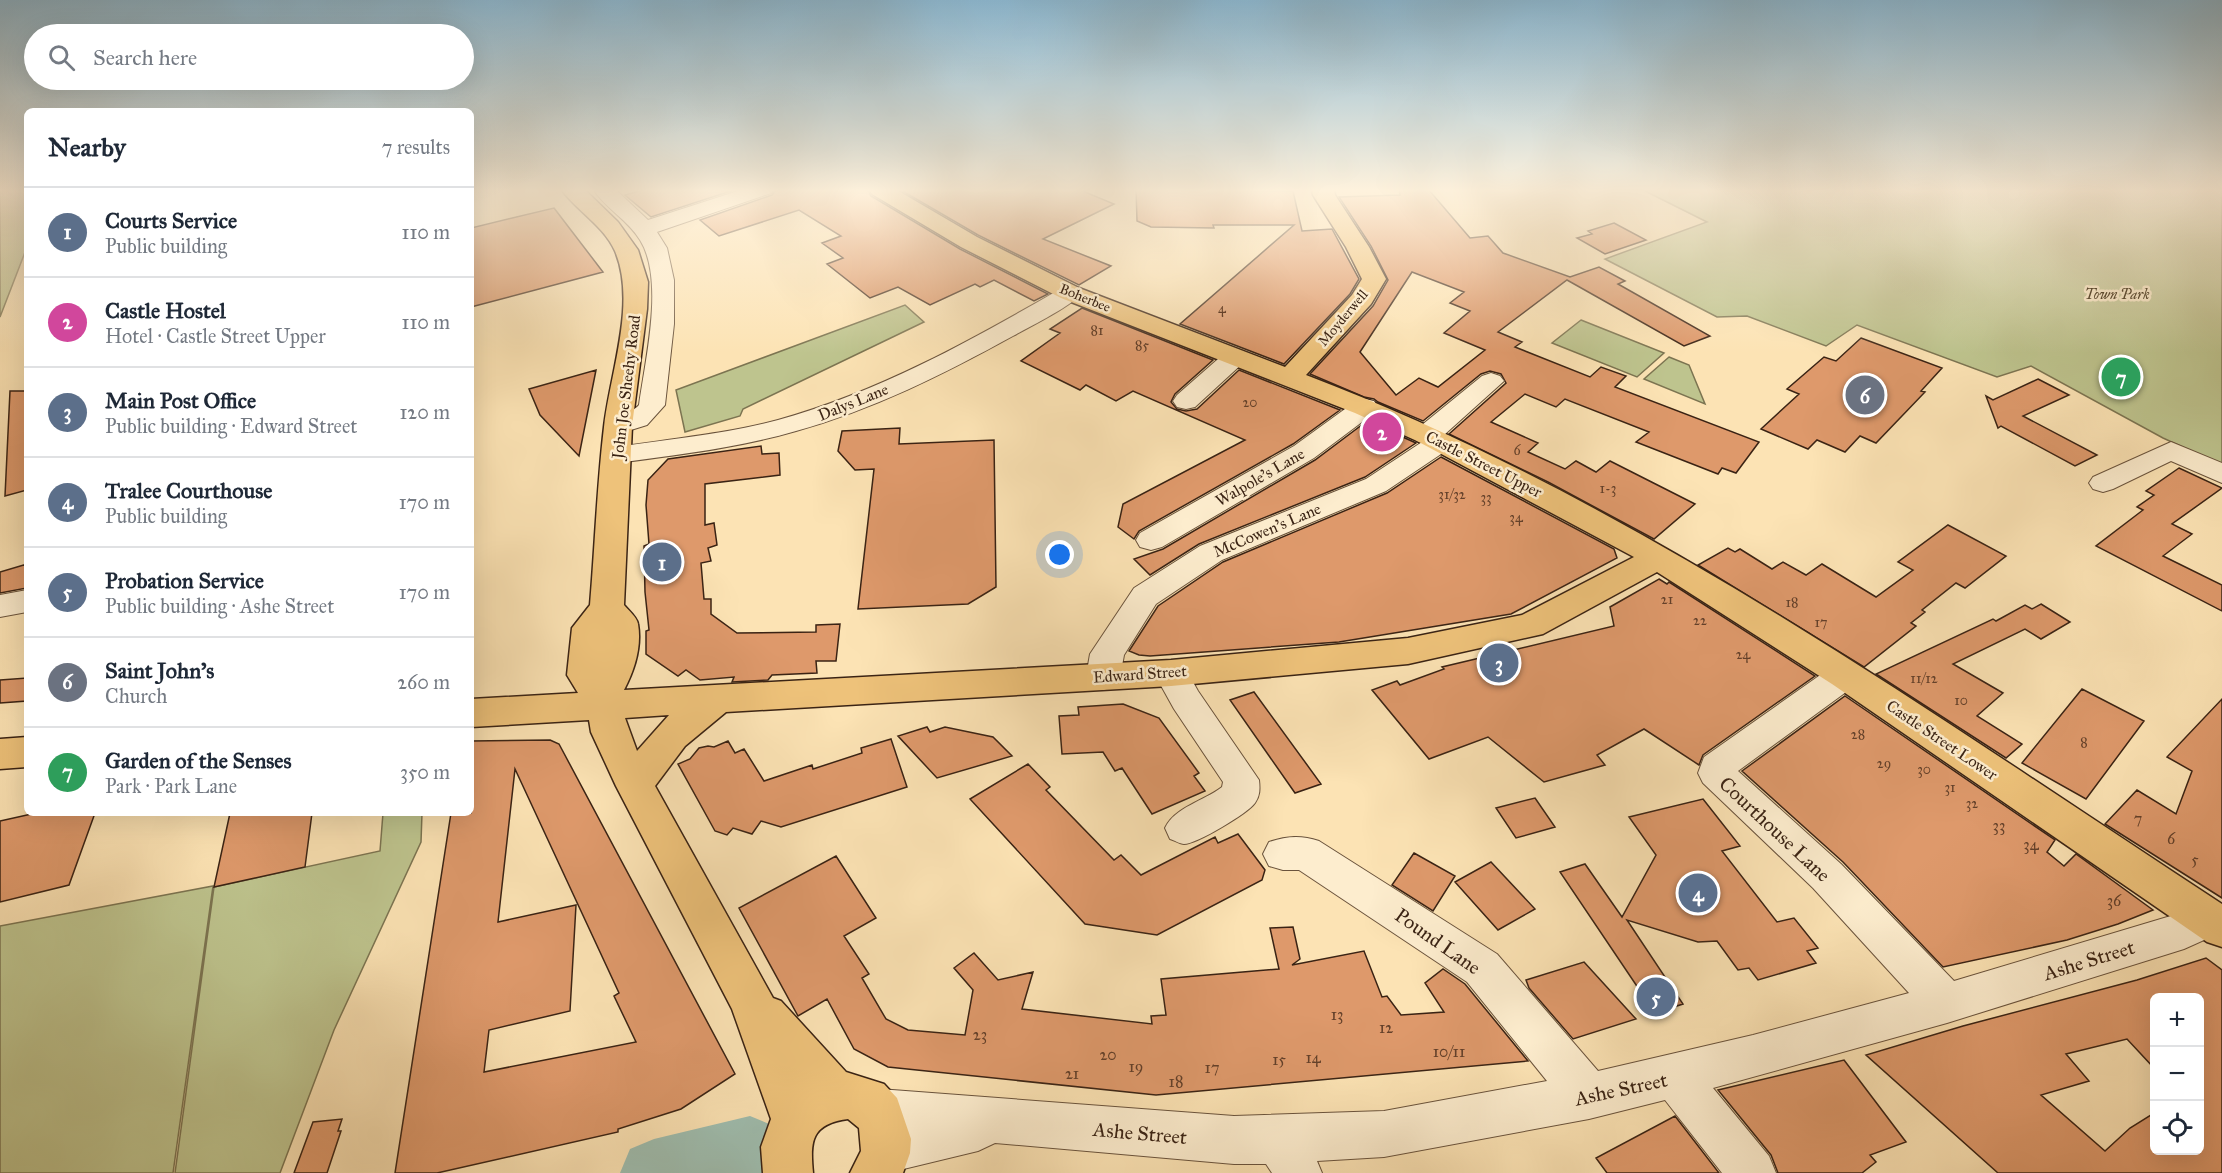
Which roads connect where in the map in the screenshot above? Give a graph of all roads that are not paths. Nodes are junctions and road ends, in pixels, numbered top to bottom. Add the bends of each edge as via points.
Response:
1 (622, 244) edge
2 (653, 244) edge
3 (972, 244) edge
4 (1356, 244) edge
5 (1070, 293) junction
6 (1235, 357) junction
7 (1288, 379) junction
8 (1491, 381) dead end
9 (1186, 401) dead end
10 (1365, 407) junction
11 (1433, 438) junction
12 (618, 440) junction
13 (2222, 474) edge
14 (2103, 483) dead end
15 (1150, 540) dead end
16 (1659, 558) junction
17 (24, 602) edge
18 (0, 606) edge
19 (1171, 673) junction
20 (1845, 675) junction
21 (1103, 676) junction
22 (722, 697) junction
23 (602, 702) junction
24 (474, 713) edge
25 (24, 752) edge
26 (0, 754) edge
27 (635, 786) junction
28 (1184, 828) dead end
29 (1282, 854) dead end
30 (2215, 923) edge
31 (1947, 1003) junction
32 (1675, 1077) junction
33 (1589, 1096) junction
34 (815, 1107) junction
35 (881, 1156) edge
36 (1289, 1157) edge
37 (788, 1173) edge
38 (1752, 1173) edge

1 - 12 main road, John Joe Sheehy Road via 636,282
2 - 12 street via 662,265 663,281 652,405 646,416
3 - 5 main road, Boherbee
4 - 7 main road, Moyderwell via 1374,279 1362,299
5 - 6 main road, Boherbee
5 - 12 street, Dalys Lane via 978,347 810,419 698,443
6 - 7 main road, Castle Street Upper
6 - 9 street
7 - 10 main road, Castle Street Upper
8 - 11 street, McCowen's Lane
10 - 11 main road, Castle Street Upper
10 - 15 street, Walpole's Lane via 1304,452
11 - 16 main road, Castle Street Upper
11 - 21 street, McCowen's Lane via 1376,485 1211,553 1145,597 1107,654
12 - 23 main road, John Joe Sheehy Road via 607,608 589,628 585,672
13 - 14 street via 2171,450
16 - 19 main road, Edward Street via 1531,625 1408,651
16 - 20 main road, Castle Street Lower
17 - 18 street
19 - 21 main road, Edward Street
19 - 28 street via 1241,780 1241,794
20 - 30 main road, Castle Street Lower
20 - 31 street, Courthouse Lane via 1717,767 1716,773 1827,876
21 - 22 main road, Edward Street
22 - 23 main road, Edward Street
22 - 27 main road via 669,736
23 - 24 main road, Edward Street
23 - 27 main road, John Joe Sheehy Road via 610,732
25 - 26 main road
27 - 34 main road, John Joe Sheehy Road via 715,937
29 - 33 street, Pound Lane via 1305,853 1482,968
30 - 31 street, Ashe Street
31 - 32 street, Ashe Street
32 - 33 street, Ashe Street
32 - 38 street
33 - 36 street, Ashe Street via 1384,1134
34 - 35 main road via 852,1095 868,1101
34 - 37 main road via 787,1136 784,1161
35 - 36 street, Ashe Street via 1014,1121 1174,1137

